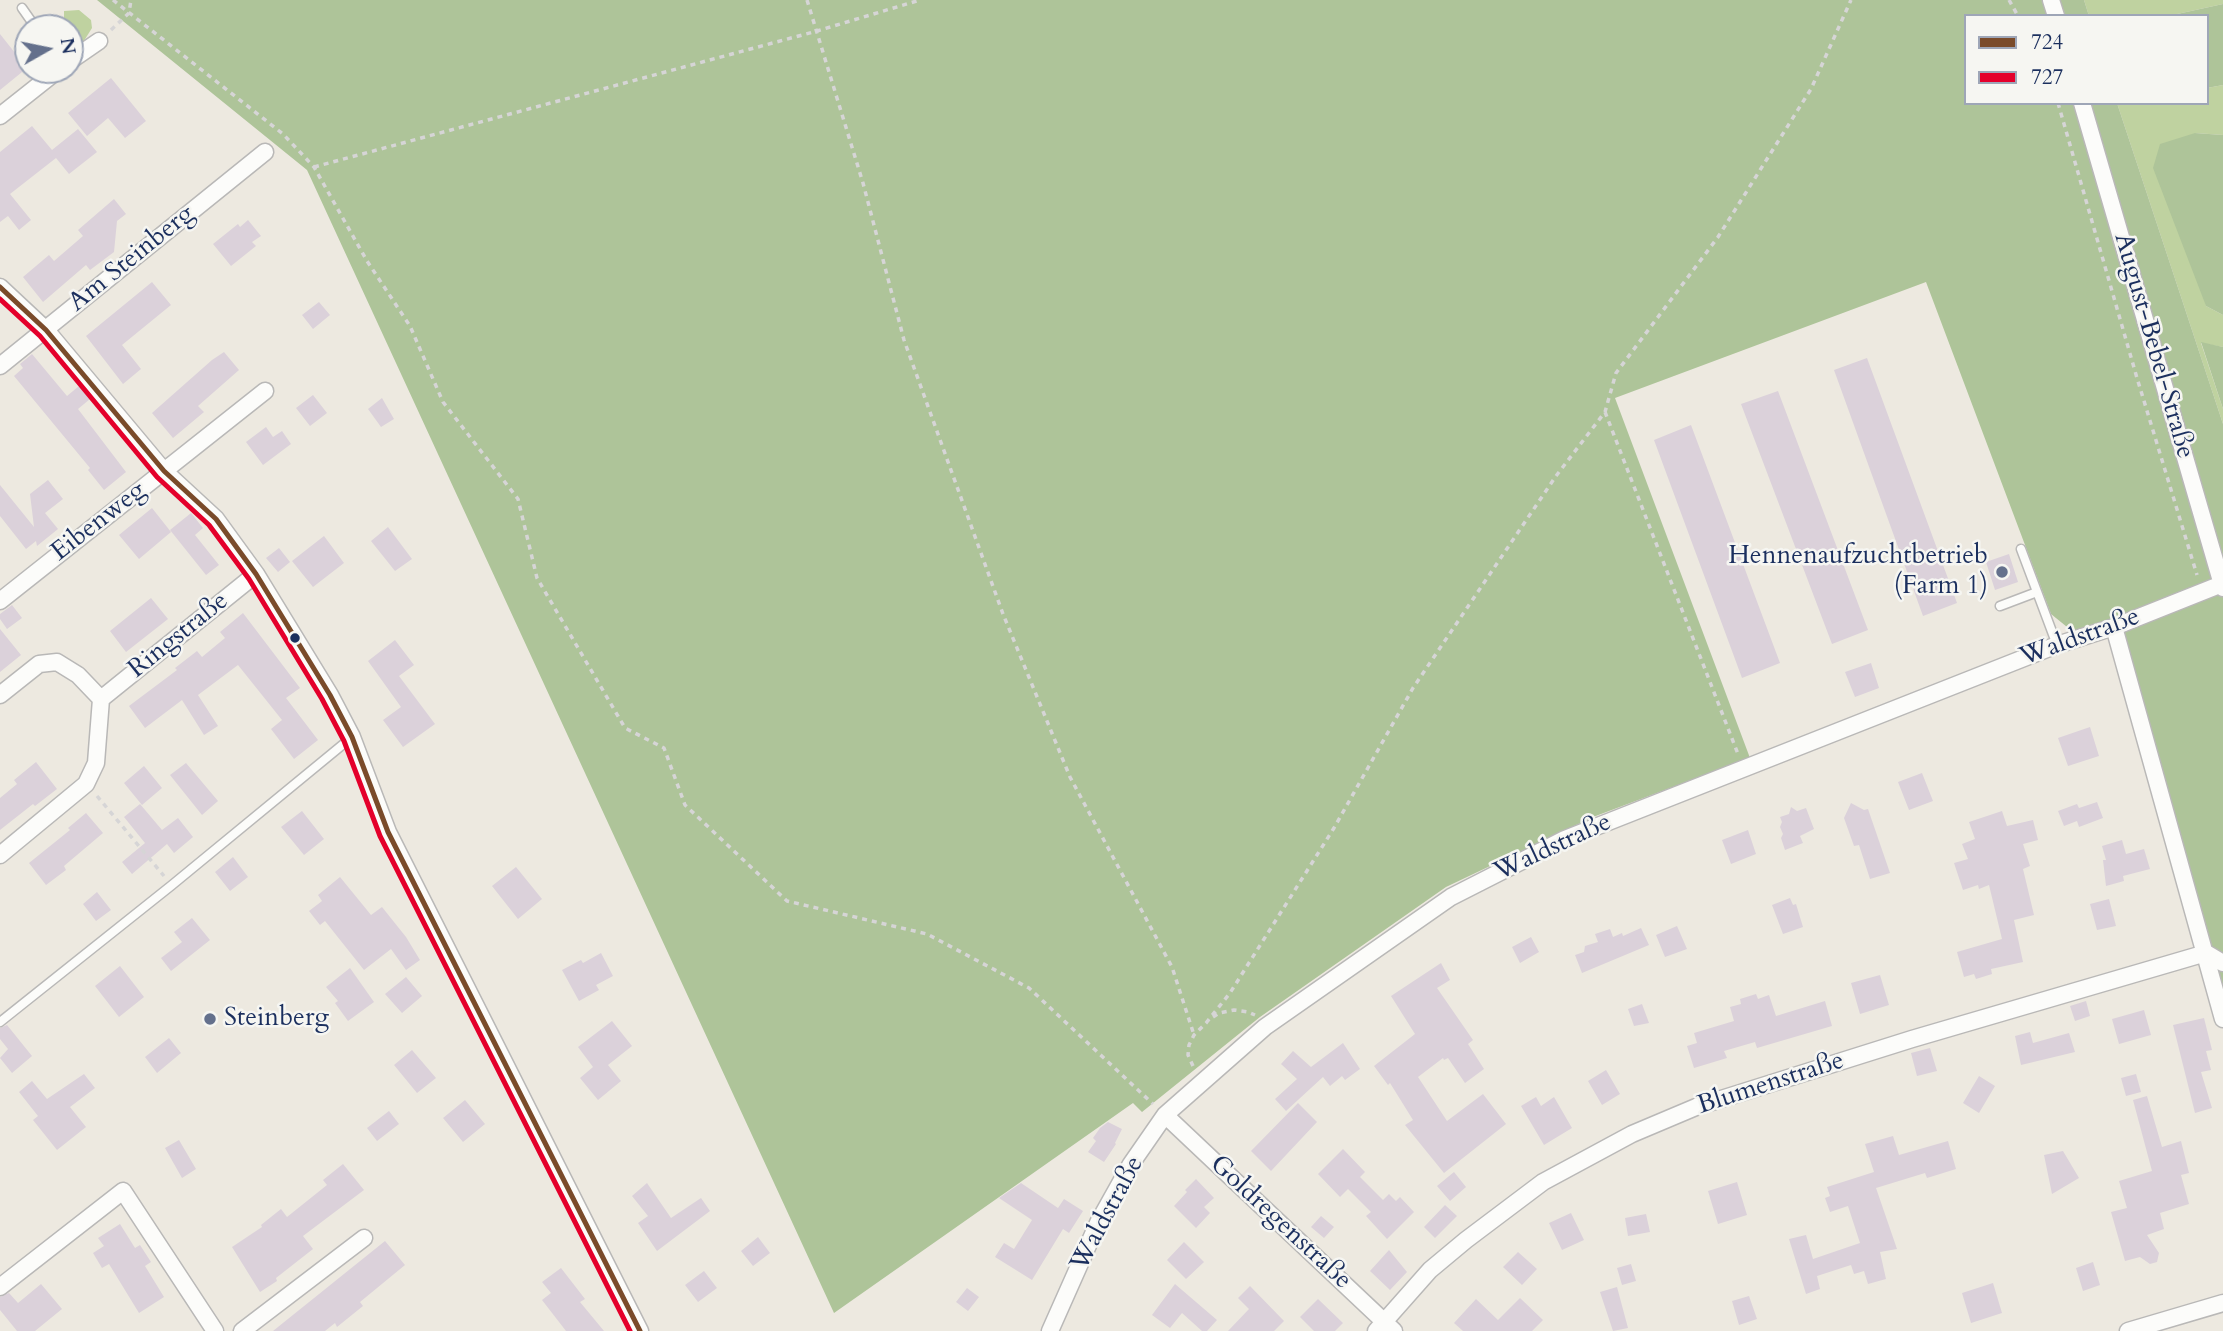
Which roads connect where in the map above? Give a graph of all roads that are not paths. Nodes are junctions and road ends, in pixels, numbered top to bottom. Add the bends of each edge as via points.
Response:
1 (22, 8) dead end
2 (26, 14) edge
3 (99, 41) road end
4 (84, 51) edge
5 (40, 84) edge
6 (2083, 105) edge
7 (0, 116) edge
8 (265, 152) dead end
9 (0, 287) edge
10 (46, 330) junction
11 (0, 366) edge
12 (265, 391) dead end
13 (164, 471) junction
14 (2021, 549) dead end
15 (256, 574) junction
16 (2222, 586) edge
17 (3, 591) edge
18 (2037, 593) junction
19 (2000, 606) dead end
20 (2114, 626) junction
21 (2057, 645) junction
22 (0, 695) edge
23 (101, 699) junction
24 (352, 737) junction
25 (0, 855) edge
26 (2206, 953) junction
27 (2223, 963) edge
28 (2223, 1019) edge
29 (0, 1021) edge
30 (1165, 1115) junction
31 (364, 1238) dead end
32 (0, 1287) edge
33 (2223, 1303) edge
34 (1385, 1328) edge
35 (215, 1331) edge
36 (242, 1331) edge
37 (640, 1331) edge
38 (1050, 1331) edge
39 (2128, 1331) edge

1 - 2 lane
3 - 4 street
5 - 7 street
6 - 16 street, August-Bebel-Straße
8 - 10 street, Am Steinberg
9 - 10 street
10 - 11 street, Am Steinberg
10 - 13 street
12 - 13 street, Eibenweg
13 - 15 street via 216,519
13 - 17 street, Eibenweg
14 - 18 lane
15 - 23 street, Ringstraße
15 - 24 street
16 - 20 street, Waldstraße
18 - 19 lane
18 - 21 lane
20 - 21 street, Waldstraße
20 - 26 street
21 - 30 street, Waldstraße via 1565,839 1451,897 1265,1027
22 - 23 street via 38,664 57,662 78,675
23 - 25 street via 96,763 86,784
24 - 29 lane
24 - 37 street via 388,832
26 - 27 street
26 - 28 street
26 - 34 street, Blumenstraße via 1696,1107 1632,1134 1543,1182 1466,1240 1430,1270
30 - 34 street, Goldregenstraße
30 - 38 street, Waldstraße via 1098,1223
31 - 36 street
32 - 35 street via 123,1191
33 - 39 street

